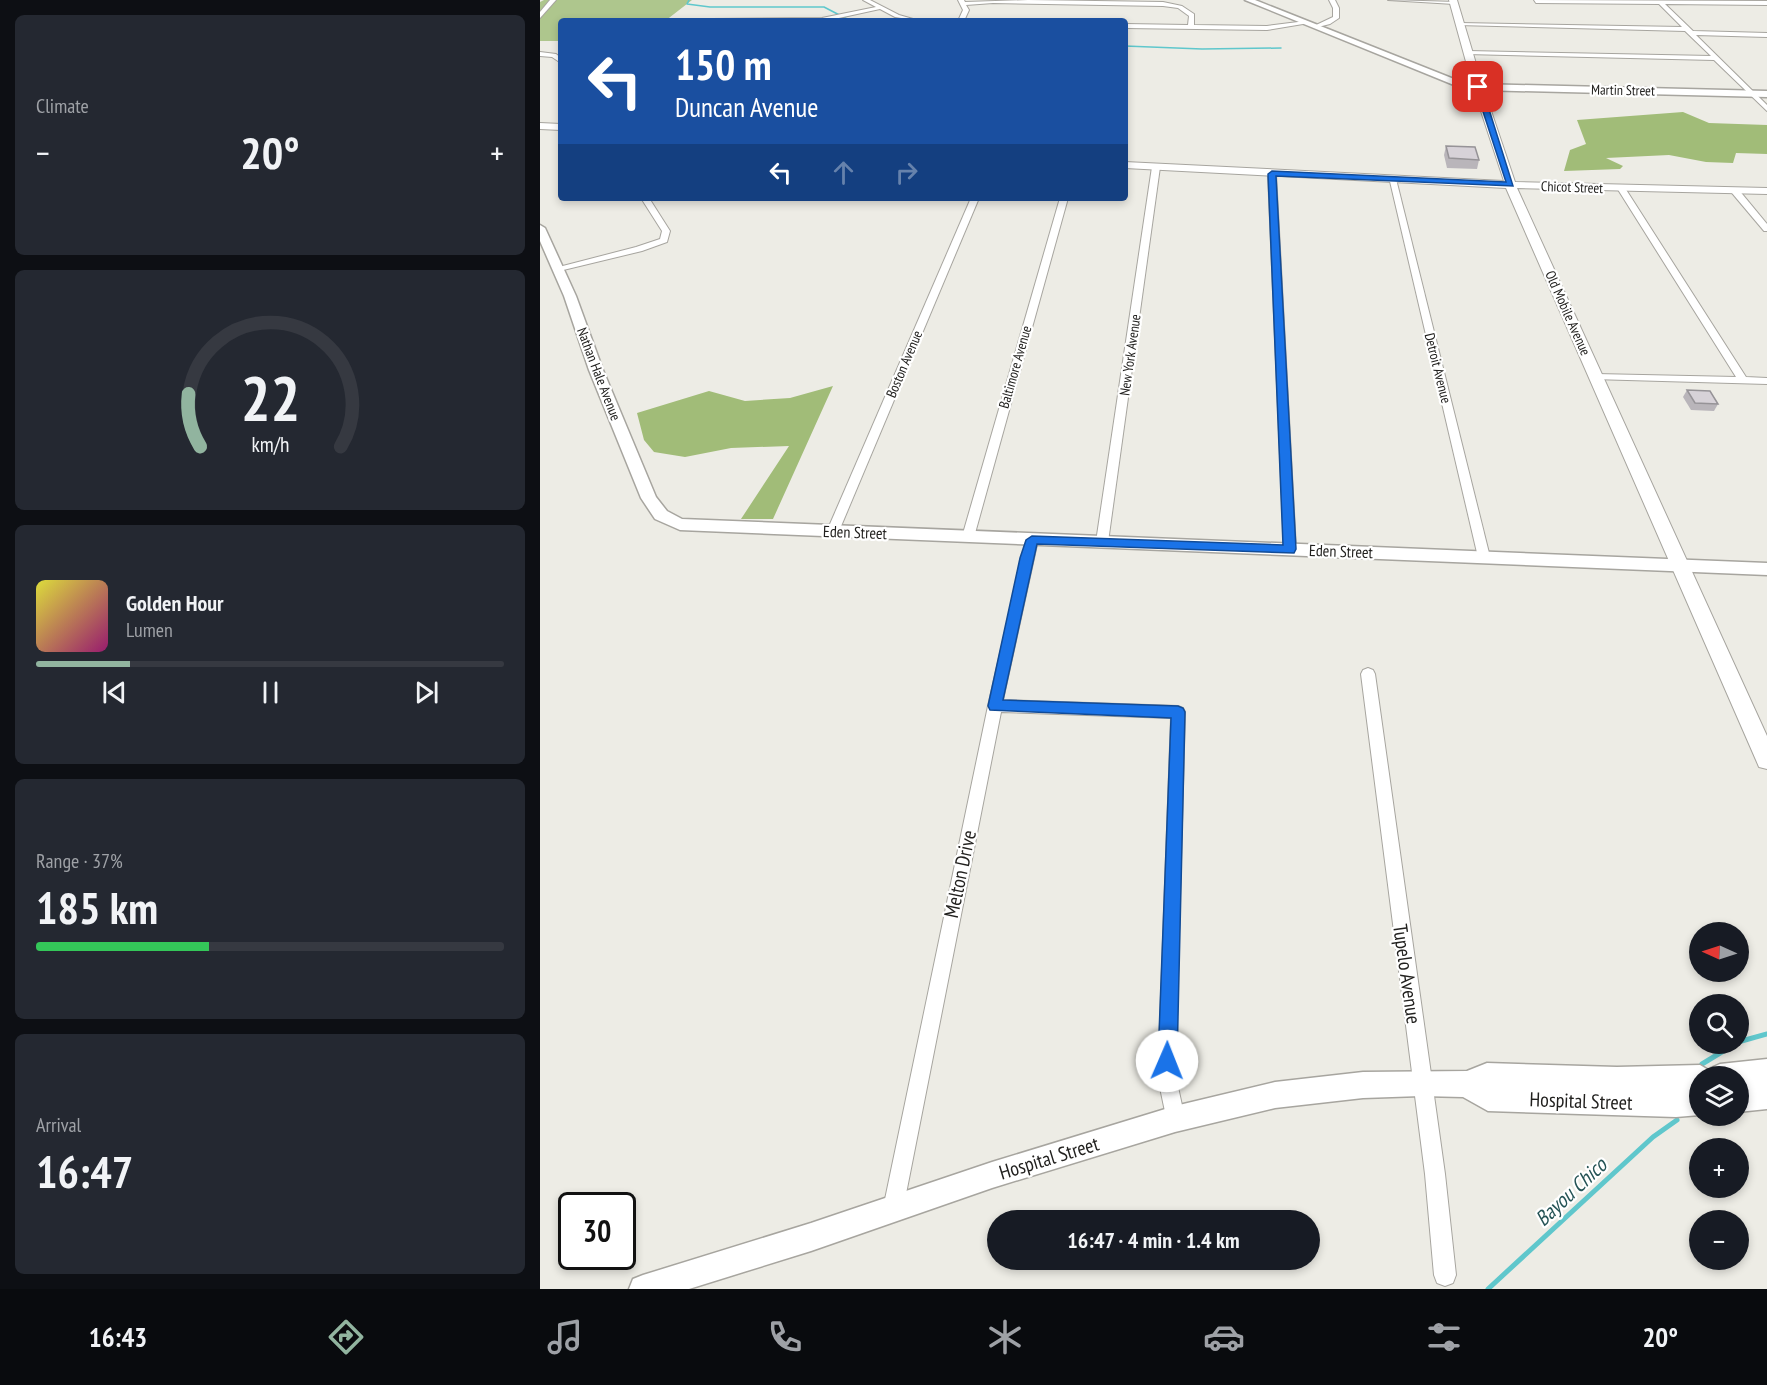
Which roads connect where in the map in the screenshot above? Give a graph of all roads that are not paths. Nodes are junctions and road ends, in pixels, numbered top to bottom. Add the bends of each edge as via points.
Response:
1 (553, 0) edge
2 (866, 0) edge
3 (1249, 0) edge
4 (1332, 0) edge
5 (1391, 0) edge
6 (1402, 0) edge
7 (1383, 1) edge
8 (1454, 1) edge
9 (1536, 1) edge
10 (1659, 1) edge
11 (962, 2) edge
12 (1767, 3) edge
13 (879, 8) junction
14 (540, 16) edge
15 (832, 18) edge
16 (902, 18) edge
17 (962, 18) edge
18 (1306, 22) junction
19 (1460, 25) junction
20 (1128, 26) edge
21 (1191, 27) junction
22 (1316, 27) junction
23 (1689, 31) junction
24 (1767, 34) edge
25 (1468, 53) junction
26 (540, 54) edge
27 (558, 58) edge
28 (1716, 58) junction
29 (1478, 87) junction
30 (1751, 93) junction
31 (1767, 94) edge
32 (1767, 109) edge
33 (540, 126) edge
34 (558, 127) edge
35 (1128, 165) edge
36 (1156, 167) junction
37 (1272, 174) junction
38 (1392, 179) junction
39 (1511, 185) junction
40 (1621, 188) junction
41 (1735, 191) junction
42 (1767, 191) edge
43 (647, 201) edge
44 (974, 201) edge
45 (1063, 201) edge
46 (540, 228) edge
47 (1767, 229) edge
48 (558, 270) junction
49 (1596, 376) junction
50 (1743, 381) junction
51 (1767, 381) edge
52 (664, 517) joint
53 (833, 531) junction
54 (968, 537) junction
55 (1032, 540) junction
56 (1102, 542) junction
57 (1290, 549) junction
58 (1484, 557) junction
59 (1680, 565) junction
60 (1767, 569) edge
61 (1368, 674) dead end
62 (995, 706) junction
63 (1767, 759) edge
64 (1767, 1072) edge
65 (1749, 1074) edge
66 (1689, 1078) edge
67 (1421, 1083) junction
68 (1467, 1084) junction
69 (1767, 1096) edge
70 (1749, 1098) edge
71 (1689, 1103) edge
72 (1175, 1119) junction
73 (893, 1209) junction
74 (1445, 1275) dead end
75 (643, 1289) edge

1 - 14 street
2 - 13 street
3 - 18 street
4 - 22 street via 1336,18
5 - 6 street
6 - 7 street via 1394,6
6 - 8 street
8 - 19 main road, Old Mobile Avenue
9 - 10 street
10 - 12 street
10 - 23 street
11 - 17 street via 966,10
11 - 21 street via 1163,4 1188,11 1192,15
13 - 15 street
13 - 16 street
18 - 21 street via 1267,28
18 - 22 street
19 - 23 street
19 - 25 main road, Old Mobile Avenue
20 - 21 street
22 - 29 street via 1457,83
23 - 24 street
23 - 28 street
25 - 28 street
25 - 29 main road, Old Mobile Avenue
26 - 27 street
28 - 30 street
29 - 30 street, Martin Street
29 - 39 main road, Old Mobile Avenue
30 - 31 street, Martin Street
30 - 32 street
33 - 34 main road
35 - 36 main road, Chicot Street
36 - 37 main road, Chicot Street
36 - 56 street, New York Avenue
37 - 38 main road, Chicot Street
37 - 57 street
38 - 39 main road, Chicot Street
38 - 58 street, Detroit Avenue
39 - 40 main road, Chicot Street
39 - 49 main road, Old Mobile Avenue
40 - 41 main road, Chicot Street
40 - 50 street
41 - 42 main road, Chicot Street
41 - 47 street
43 - 48 street via 666,231 664,240
44 - 53 street, Boston Avenue
45 - 54 street, Baltimore Avenue
46 - 48 street, Nathan Hale Avenue
48 - 52 street, Nathan Hale Avenue via 649,498
49 - 50 street
49 - 59 main road, Old Mobile Avenue
50 - 51 street
52 - 53 street, Eden Street via 680,524 701,526
53 - 54 street, Eden Street
54 - 55 street, Eden Street
55 - 56 street, Eden Street
55 - 62 street, Melton Drive
56 - 57 street, Eden Street
57 - 58 street, Eden Street
58 - 59 street, Eden Street
59 - 60 street, Eden Street
59 - 63 main road, Old Mobile Avenue
61 - 67 street, Tupelo Avenue
62 - 72 street via 1178,712 1167,1044 1169,1096
62 - 73 street, Melton Drive
64 - 65 street
66 - 68 street, Hospital Street via 1487,1076
67 - 68 street, Hospital Street
67 - 72 street, Hospital Street via 1275,1095
67 - 74 street, Tupelo Avenue
68 - 71 street, Hospital Street via 1488,1098
69 - 70 street
72 - 73 street, Hospital Street
73 - 75 street, Hospital Street

